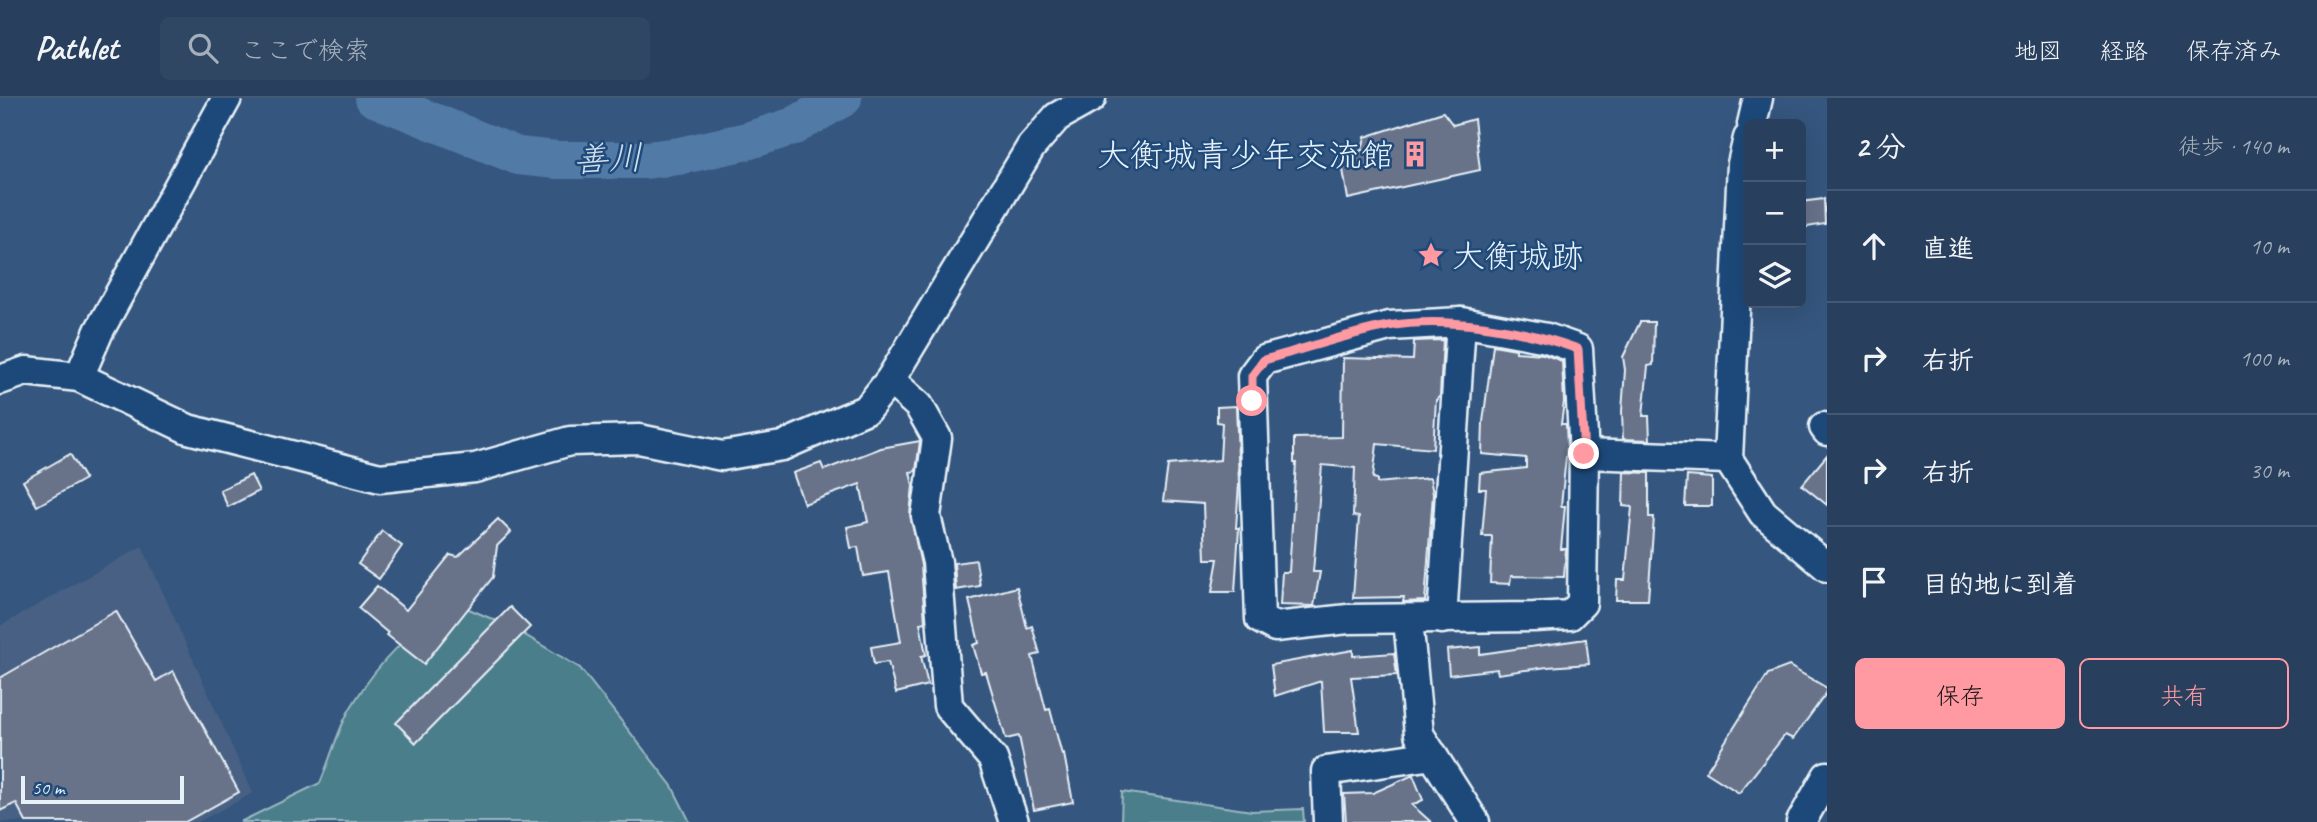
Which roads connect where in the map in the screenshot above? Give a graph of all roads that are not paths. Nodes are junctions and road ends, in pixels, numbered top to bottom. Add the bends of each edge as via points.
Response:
1 (1091, 98) edge
2 (1758, 98) edge
3 (223, 106) edge
4 (1753, 119) edge
5 (1743, 160) edge
6 (1461, 323) junction
7 (79, 377) junction
8 (0, 380) edge
9 (890, 380) junction
10 (1584, 454) junction
11 (1728, 459) junction
12 (1827, 567) edge
13 (1441, 619) junction
14 (1408, 620) junction
15 (1433, 755) junction
16 (1827, 776) edge
17 (1014, 822) edge
18 (1328, 822) edge
19 (1475, 822) edge
20 (1801, 822) edge

1 - 9 street via 1056,117 1031,147
2 - 4 street
3 - 7 street via 99,331
5 - 11 street
6 - 10 street via 1547,338 1578,349
6 - 13 street
6 - 14 street via 1389,326 1264,360 1252,376 1260,619 1275,627 1348,619
7 - 8 street via 26,371
7 - 9 street via 188,429 380,478 475,468 570,441 639,439 722,456 782,446 867,409
9 - 17 street via 919,406 937,438 926,516 937,562 948,706 993,759
10 - 11 street
10 - 13 street via 1582,603 1570,615
11 - 12 street via 1763,513
13 - 14 street
14 - 15 street via 1419,734
15 - 18 street via 1326,771
15 - 19 street
16 - 20 street

